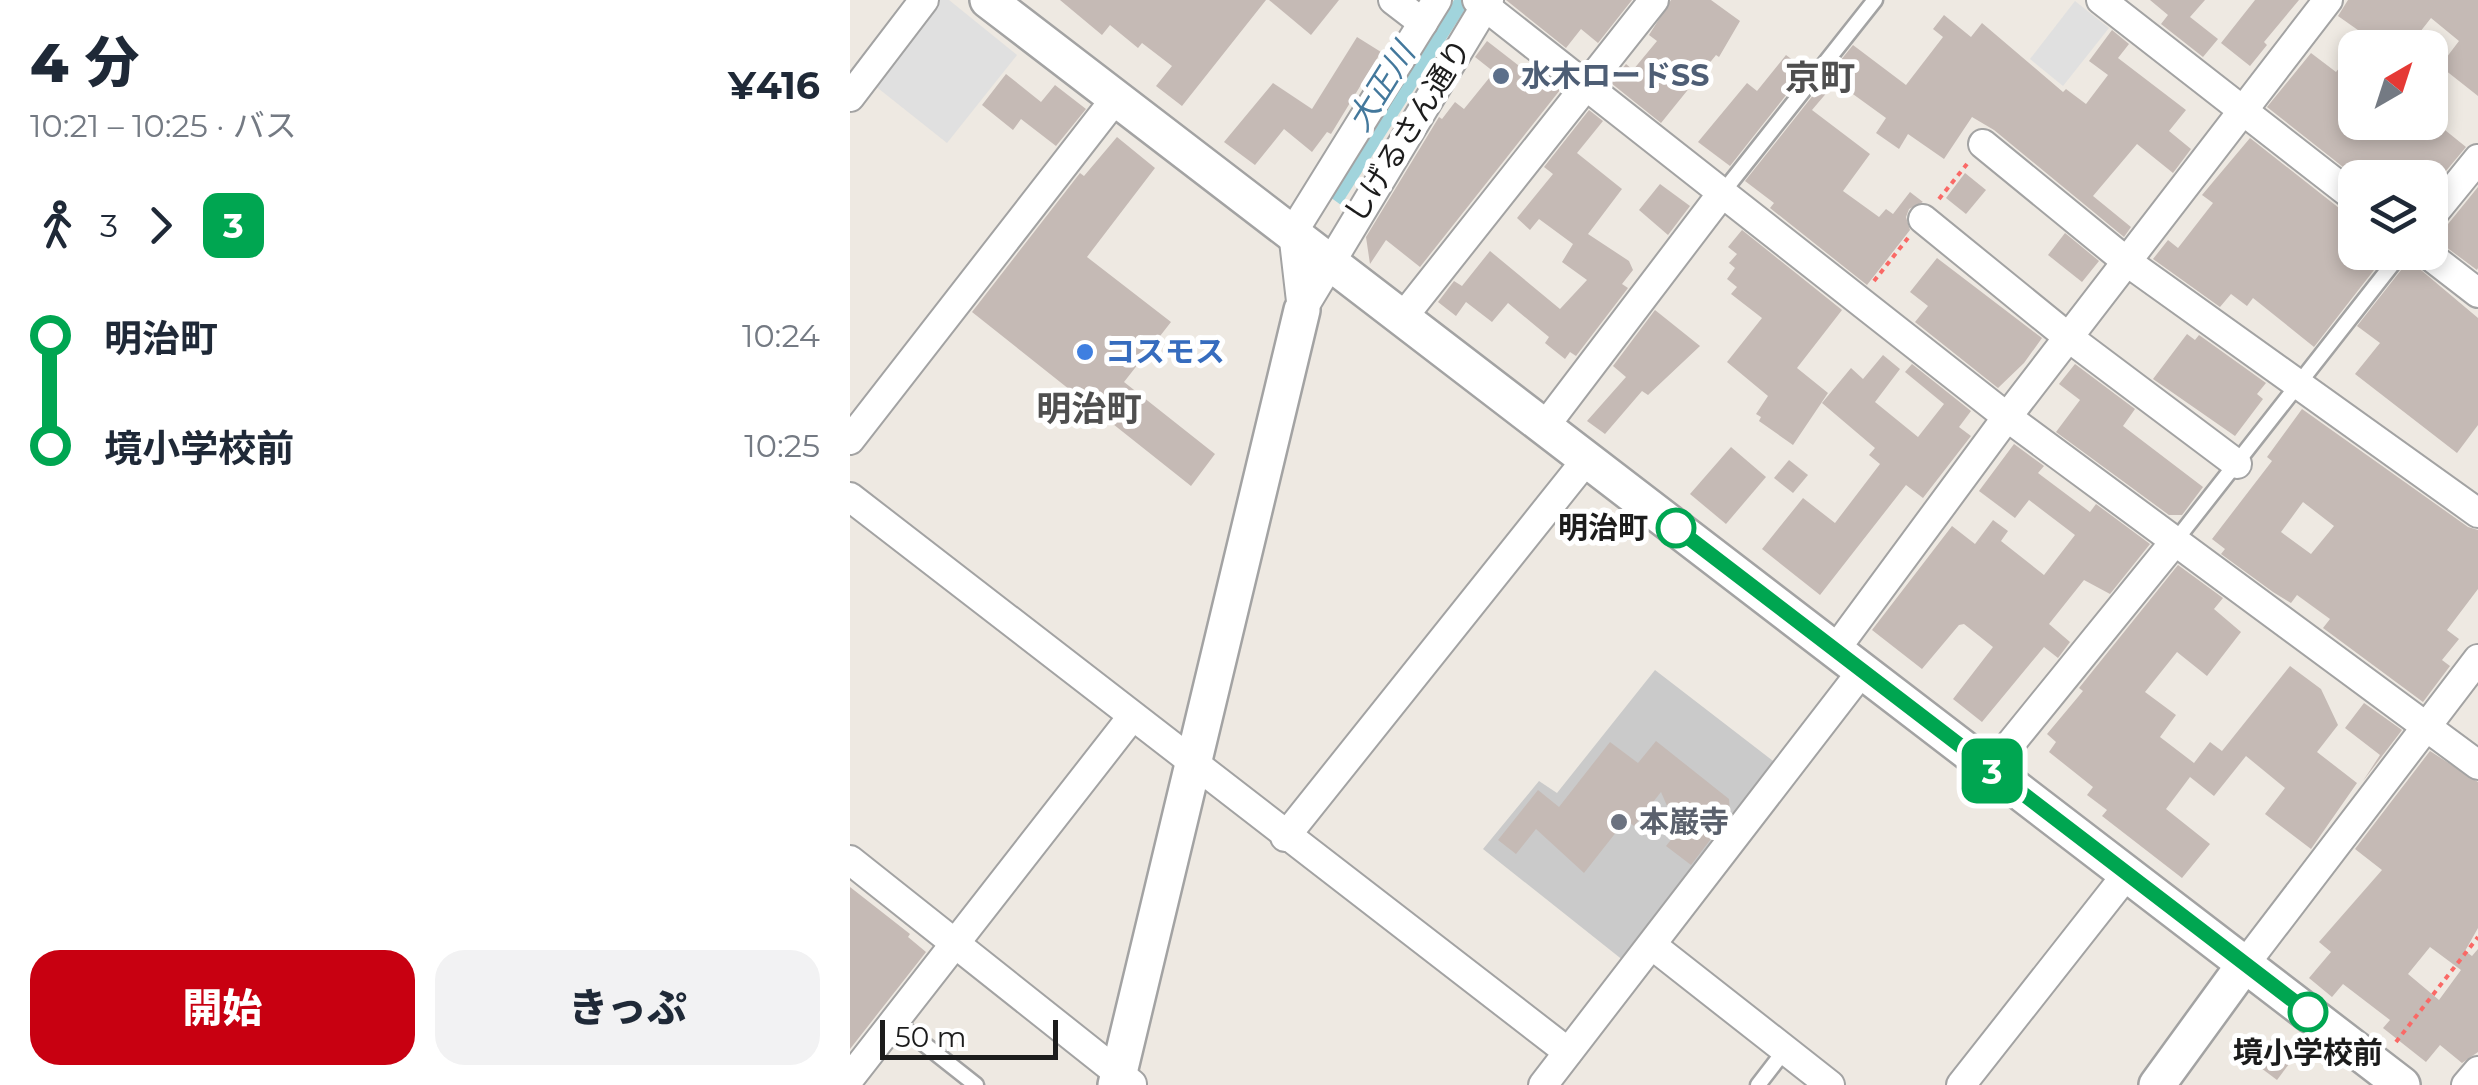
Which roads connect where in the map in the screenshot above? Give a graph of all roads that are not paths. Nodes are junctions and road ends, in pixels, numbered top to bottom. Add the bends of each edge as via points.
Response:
1 (924, 0) edge
2 (1393, 0) edge
3 (1654, 0) edge
4 (1875, 0) edge
5 (2100, 0) edge
6 (1484, 2) edge
7 (2321, 2) edge
8 (1008, 6) edge
9 (1430, 12) edge
10 (1586, 84) junction
11 (850, 97) edge
12 (1116, 98) junction
13 (2241, 110) junction
14 (1983, 144) dead end
15 (2478, 160) edge
16 (2338, 185) edge
17 (1723, 192) junction
18 (2448, 196) edge
19 (1923, 220) dead end
20 (1292, 232) junction
21 (1328, 261) junction
22 (2126, 261) junction
23 (2388, 270) edge
24 (2448, 270) edge
25 (2478, 294) edge
26 (1302, 310) junction
27 (1403, 317) junction
28 (2068, 337) junction
29 (2297, 386) junction
30 (2007, 417) junction
31 (1546, 426) junction
32 (850, 440) edge
33 (1587, 458) junction
34 (2237, 464) junction
35 (850, 498) edge
36 (2478, 513) edge
37 (2176, 540) junction
38 (2478, 659) edge
39 (1848, 661) junction
40 (1132, 718) junction
41 (2427, 727) junction
42 (1192, 764) junction
43 (2478, 765) edge
44 (1990, 769) junction
45 (1286, 836) junction
46 (850, 860) edge
47 (2127, 874) junction
48 (956, 943) junction
49 (1654, 946) junction
50 (2245, 964) junction
51 (894, 1021) junction
52 (1785, 1050) junction
53 (1568, 1052) junction
54 (2478, 1070) edge
55 (850, 1078) edge
56 (1123, 1081) edge
57 (976, 1085) edge
58 (1543, 1085) edge
59 (1758, 1085) edge
60 (1830, 1085) edge
61 (1961, 1085) edge
62 (2157, 1085) edge
63 (2402, 1085) edge
64 (2466, 1085) edge

1 - 11 street
2 - 9 street
3 - 10 street
4 - 17 lane
5 - 13 street
6 - 10 street
6 - 21 street, しげるさん通り
7 - 13 street
8 - 12 street
9 - 20 street
10 - 17 street
10 - 27 street
12 - 20 street
12 - 32 street
13 - 16 street
13 - 22 street
14 - 22 street
15 - 18 street
17 - 30 street
17 - 31 street
19 - 28 street
20 - 21 street
20 - 26 street
21 - 26 street, しげるさん通り
21 - 27 street
22 - 28 street
22 - 29 street
23 - 29 lane
24 - 25 street
26 - 42 street
27 - 31 street
28 - 30 street
28 - 34 street
29 - 34 lane
29 - 36 street
30 - 37 street
30 - 39 street
31 - 33 street
33 - 39 street
33 - 45 street
34 - 37 lane
35 - 40 street
37 - 41 street
37 - 44 street
38 - 41 street
39 - 44 street
39 - 49 street
40 - 42 street
40 - 48 street
41 - 43 street
41 - 50 street
42 - 45 street
42 - 56 street
44 - 47 street
45 - 53 street
46 - 48 street
47 - 50 street
47 - 61 street
48 - 51 street
48 - 56 street
49 - 52 street
49 - 53 street
50 - 62 street
50 - 63 street
51 - 55 street
51 - 57 lane
52 - 59 lane
52 - 60 street
53 - 58 street
54 - 64 street

